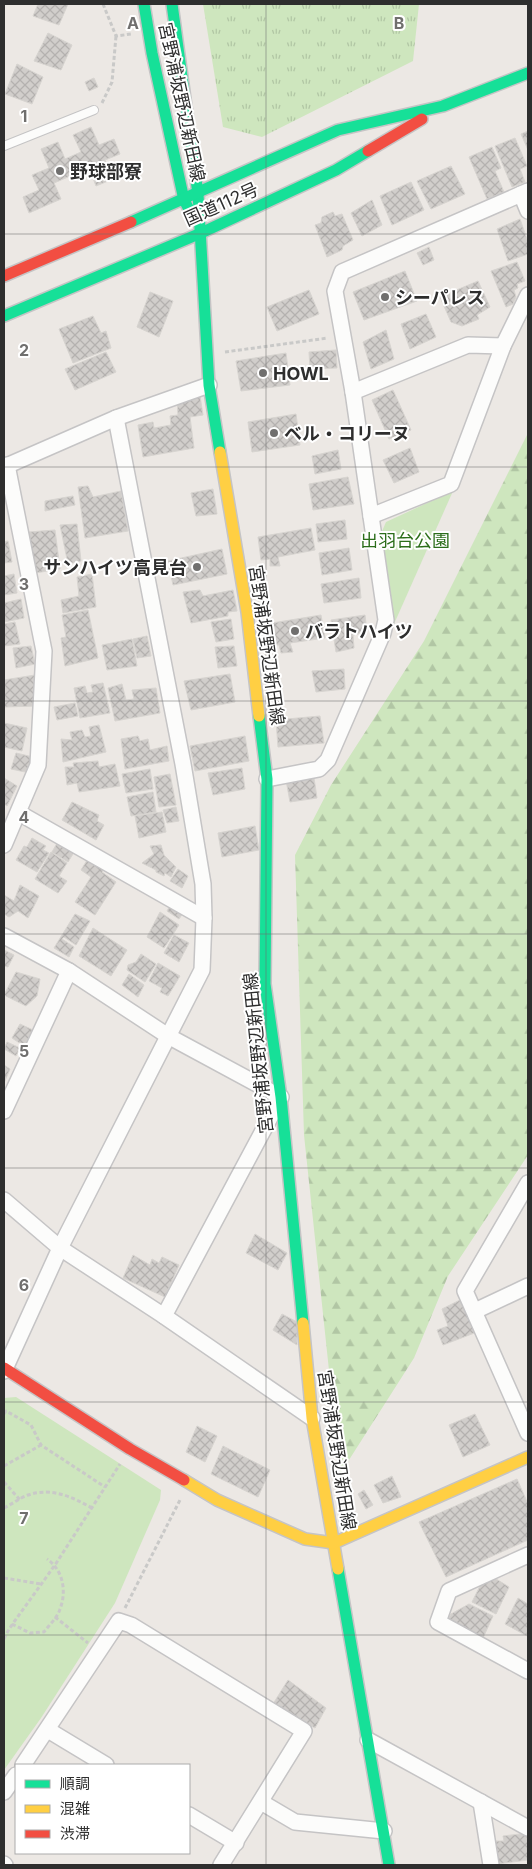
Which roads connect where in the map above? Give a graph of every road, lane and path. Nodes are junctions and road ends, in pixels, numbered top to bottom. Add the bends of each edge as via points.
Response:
1 (103, 4) edge
2 (144, 4) edge
3 (172, 4) edge
4 (148, 31) junction
5 (116, 36) junction
6 (528, 73) edge
7 (443, 106) junction
8 (94, 110) joint
9 (4, 146) edge
10 (525, 192) edge
11 (198, 194) junction
12 (184, 200) junction
13 (528, 211) edge
14 (201, 233) junction
15 (4, 276) edge
16 (528, 295) edge
17 (4, 316) edge
18 (343, 336) junction
19 (503, 346) junction
20 (238, 350) dead end
21 (209, 385) junction
22 (353, 392) junction
23 (116, 418) junction
24 (5, 466) edge
25 (371, 516) junction
26 (267, 779) junction
27 (19, 813) junction
28 (4, 845) edge
29 (204, 918) junction
30 (4, 936) edge
31 (69, 971) junction
32 (168, 1036) junction
33 (281, 1097) junction
34 (4, 1111) edge
35 (528, 1183) edge
36 (4, 1200) edge
37 (60, 1248) junction
38 (528, 1286) edge
39 (475, 1311) junction
40 (164, 1316) junction
41 (4, 1370) edge
42 (4, 1414) edge
43 (312, 1418) junction
44 (528, 1433) edge
45 (41, 1445) junction
46 (130, 1449) junction
47 (528, 1457) edge
48 (4, 1466) edge
49 (4, 1482) edge
50 (188, 1484) junction
51 (105, 1487) junction
52 (20, 1500) junction
53 (4, 1508) edge
54 (92, 1508) junction
55 (334, 1543) junction
56 (528, 1555) edge
57 (47, 1559) dead end
58 (55, 1565) junction
59 (4, 1578) edge
60 (41, 1584) junction
61 (55, 1618) junction
62 (118, 1621) junction
63 (12, 1624) junction
64 (4, 1639) edge
65 (99, 1651) junction
66 (528, 1671) edge
67 (48, 1730) junction
68 (368, 1740) junction
69 (24, 1764) edge
70 (104, 1764) edge
71 (15, 1776) edge
72 (4, 1792) edge
73 (261, 1802) junction
74 (481, 1802) junction
75 (190, 1816) edge
76 (528, 1828) edge
77 (384, 1831) junction
78 (236, 1843) junction
79 (221, 1865) edge
80 (389, 1865) edge
81 (491, 1865) edge

1 - 5 path
2 - 4 main road, 宮野浦坂野辺新田線
3 - 11 main road, 宮野浦坂野辺新田線
4 - 5 path
4 - 12 main road, 宮野浦坂野辺新田線
5 - 8 path via 112,82 101,105
6 - 7 main road, 国道112号
7 - 11 main road, 国道112号 via 338,130
7 - 14 main road, 国道112号 via 336,170
8 - 9 lane
10 - 13 street
10 - 18 street via 342,272 335,291
11 - 12 main road, 国道112号
11 - 14 main road, 宮野浦坂野辺新田線
12 - 14 main road, 宮野浦坂野辺新田線
12 - 15 main road, 国道112号
14 - 17 main road, 国道112号
14 - 21 main road, 宮野浦坂野辺新田線
16 - 19 street
18 - 20 path
18 - 22 street
19 - 22 street via 468,345
19 - 25 street via 451,484
21 - 23 street
21 - 26 main road, 宮野浦坂野辺新田線 via 246,612
22 - 25 street
23 - 24 street
23 - 29 street via 187,792 203,884
24 - 27 street via 44,651 38,765
25 - 26 street via 386,620 383,632 328,760 319,768
26 - 33 main road, 宮野浦坂野辺新田線 via 266,984
27 - 28 street
27 - 29 street
29 - 32 street via 202,970
30 - 31 street
31 - 32 street
31 - 34 street
32 - 33 street
32 - 37 street
33 - 40 street
33 - 43 main road, 宮野浦坂野辺新田線
35 - 39 street via 465,1291
36 - 37 street
37 - 40 street
37 - 41 street
38 - 39 street
39 - 44 street
40 - 43 street
41 - 46 main road
42 - 45 path via 6,1411 31,1425
43 - 55 main road, 宮野浦坂野辺新田線
45 - 48 path
45 - 51 path
46 - 50 main road
46 - 51 path
47 - 55 main road
49 - 52 path
50 - 55 main road via 305,1539
50 - 62 path
51 - 54 path
52 - 53 path
52 - 54 path via 29,1495 51,1492 72,1497
54 - 58 path
55 - 68 main road, 宮野浦坂野辺新田線
56 - 66 street via 449,1591 438,1622
57 - 58 path
58 - 60 path
58 - 61 path via 64,1587 60,1611
59 - 60 path
60 - 63 path
61 - 63 path via 44,1632 30,1633
61 - 65 path
62 - 65 street
62 - 73 street via 131,1625 304,1731
63 - 64 path
65 - 67 street
67 - 69 street
67 - 70 street
68 - 74 street
68 - 77 main road, 宮野浦坂野辺新田線
71 - 72 street
73 - 77 street via 295,1822
73 - 78 street
74 - 76 street
74 - 81 street
75 - 78 street
77 - 80 main road, 宮野浦坂野辺新田線
78 - 79 street

